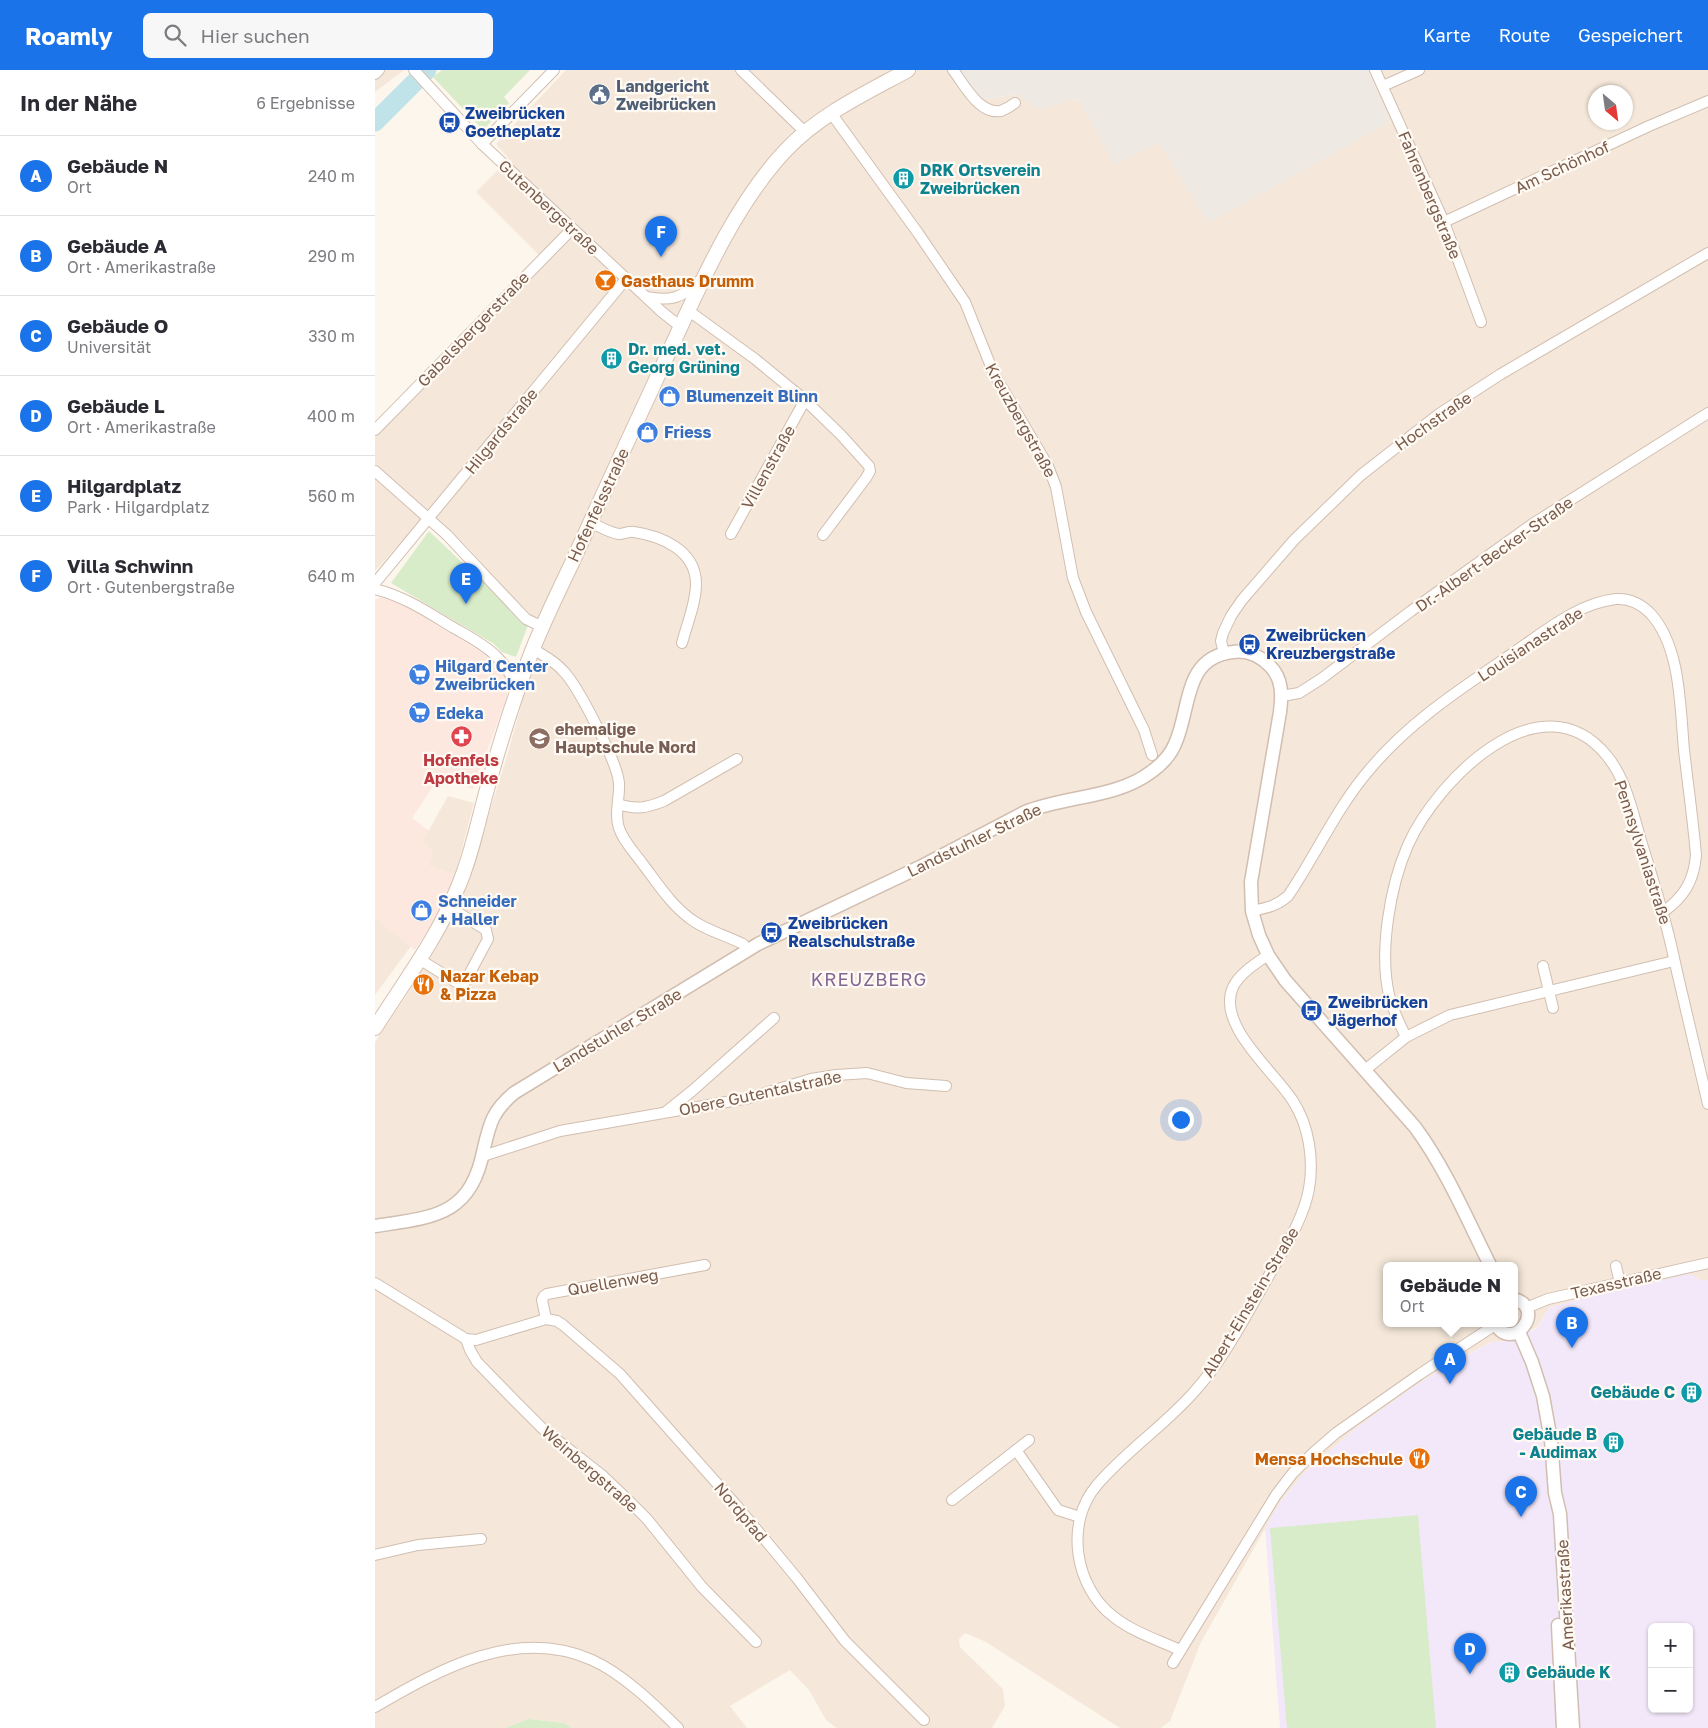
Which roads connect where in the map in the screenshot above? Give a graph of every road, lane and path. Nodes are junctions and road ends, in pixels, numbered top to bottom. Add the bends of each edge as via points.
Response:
1 (379, 70) edge
2 (414, 70) edge
3 (554, 70) edge
4 (741, 70) edge
5 (908, 70) edge
6 (953, 70) edge
7 (1375, 70) edge
8 (1419, 70) edge
9 (375, 74) edge
10 (1383, 86) junction
11 (1708, 100) edge
12 (1015, 103) dead end
13 (831, 113) junction
14 (805, 132) junction
15 (482, 144) junction
16 (1444, 222) junction
17 (572, 229) junction
18 (1708, 253) edge
19 (706, 274) junction
20 (626, 278) junction
21 (646, 297) junction
22 (689, 311) junction
23 (1481, 322) dead end
24 (681, 327) junction
25 (805, 400) junction
26 (1708, 413) edge
27 (375, 430) edge
28 (375, 471) edge
29 (429, 518) junction
30 (590, 522) junction
31 (731, 534) dead end
32 (823, 534) dead end
33 (375, 582) edge
34 (375, 589) edge
35 (543, 627) junction
36 (682, 643) dead end
37 (533, 648) junction
38 (1224, 653) junction
39 (517, 694) junction
40 (1282, 696) junction
41 (1152, 755) dead end
42 (737, 759) dead end
43 (618, 804) junction
44 (449, 907) junction
45 (1252, 911) junction
46 (1663, 912) junction
47 (749, 950) junction
48 (1268, 955) junction
49 (419, 959) junction
50 (1674, 961) junction
51 (1543, 966) dead end
52 (1549, 990) junction
53 (394, 996) junction
54 (375, 1007) edge
55 (1553, 1008) dead end
56 (774, 1018) dead end
57 (375, 1028) edge
58 (1406, 1037) junction
59 (1365, 1070) junction
60 (946, 1086) dead end
61 (1708, 1104) edge
62 (664, 1113) junction
63 (483, 1156) junction
64 (375, 1226) edge
65 (1488, 1262) edge
66 (1708, 1263) edge
67 (705, 1265) dead end
68 (1616, 1266) dead end
69 (375, 1283) edge
70 (1620, 1283) junction
71 (1518, 1301) edge
72 (1526, 1308) junction
73 (546, 1319) junction
74 (1491, 1327) edge
75 (1498, 1327) edge
76 (1519, 1332) junction
77 (466, 1339) junction
78 (1029, 1440) dead end
79 (1016, 1450) junction
80 (1555, 1493) junction
81 (952, 1500) dead end
82 (1080, 1517) junction
83 (481, 1540) dead end
84 (375, 1555) edge
85 (757, 1642) dead end
86 (1180, 1650) junction
87 (1173, 1663) dead end
88 (375, 1707) edge
89 (924, 1720) dead end
90 (678, 1728) edge
91 (1563, 1728) edge
92 (1573, 1728) edge

1 - 9 street
2 - 15 street, Gutenbergstraße
3 - 15 street
4 - 14 street
5 - 13 main road, Hofenfelsstraße
6 - 12 street via 985,108 1000,111
7 - 10 street, Fahrenbergstraße
8 - 10 street
10 - 16 street, Fahrenbergstraße
11 - 16 street, Am Schönhof
13 - 14 main road, Hofenfelsstraße
13 - 41 street, Kreuzbergstraße via 965,302 994,374 1048,466 1057,486 1073,578 1086,612 1144,730
14 - 19 main road, Hofenfelsstraße via 787,148 753,190
15 - 17 street, Gutenbergstraße
16 - 23 street, Fahrenbergstraße
17 - 20 street, Gutenbergstraße
17 - 27 street, Gabelsbergerstraße
18 - 38 street, Hochstraße via 1470,394 1361,474 1294,540 1242,600 1223,633
19 - 21 street via 679,297 666,300
19 - 22 main road, Hofenfelsstraße
20 - 21 street, Gutenbergstraße
20 - 29 street, Hilgardstraße
21 - 24 street, Gutenbergstraße
22 - 24 main road, Hofenfelsstraße
22 - 25 street
24 - 30 main road, Hofenfelsstraße
25 - 31 street, Villenstraße
25 - 32 street via 869,466 866,478
26 - 40 street, Dr.-Albert-Becker-Straße via 1534,523 1299,693
28 - 29 street
29 - 33 street, Hilgardstraße
29 - 35 street via 526,619
30 - 35 main road, Hofenfelsstraße
30 - 36 street via 615,533 633,532 665,540 682,552 696,582
34 - 39 street via 392,593 487,648 506,668
35 - 37 main road, Hofenfelsstraße
37 - 39 main road, Hofenfelsstraße
37 - 43 street via 556,664 575,688 616,770
38 - 40 street via 1248,652 1264,660 1277,676
38 - 47 street, Landstuhler Straße via 1213,658 1197,673 1174,746 1150,774 1121,788 1025,812
39 - 44 main road, Hofenfelsstraße via 490,776 467,864
40 - 45 street via 1253,864
42 - 43 street via 658,803 639,809
43 - 47 street via 617,821 623,837 673,904 695,922
44 - 49 main road, Hofenfelsstraße
44 - 49 street via 488,934 465,982 456,982
45 - 46 street, Louisianastraße via 1274,906 1288,896 1368,771 1429,711 1558,623 1589,606 1618,599 1639,604 1658,622 1671,651 1677,681 1696,855 1688,887
45 - 48 street
46 - 50 street, Pennsylvaniastraße
46 - 58 street, Pennsylvaniastraße via 1629,801 1607,756 1589,739 1573,730 1556,727 1541,726 1505,739 1471,763 1434,800 1421,818 1398,870 1389,916 1386,974 1393,1008
47 - 63 street, Landstuhler Straße via 514,1093 495,1112
48 - 59 street via 1285,980
48 - 82 street, Albert-Einstein-Straße via 1251,966 1237,982 1231,995 1230,1009 1236,1028 1284,1089 1304,1123 1311,1164 1305,1207 1241,1324 1212,1368 1178,1411 1095,1487
49 - 53 main road, Hofenfelsstraße
50 - 52 street
50 - 61 street, Pennsylvaniastraße
51 - 52 street
52 - 55 street
52 - 58 street via 1450,1015
53 - 54 main road
53 - 57 main road, Hofenfelsstraße
56 - 62 street, Obere Gutentalstraße
58 - 59 street
59 - 65 street via 1430,1148
60 - 62 street, Obere Gutentalstraße via 906,1083 867,1073 835,1075 749,1098
62 - 63 street, Obere Gutentalstraße via 560,1131
63 - 64 street, Landstuhler Straße via 472,1187 452,1207 427,1217
66 - 70 street, Texasstraße
67 - 73 street, Quellenweg via 547,1294 542,1300
68 - 70 street
69 - 77 street
70 - 72 street, Texasstraße via 1548,1299
71 - 72 street
72 - 76 street via 1527,1322
73 - 77 street via 476,1340
73 - 89 street, Nordpfad via 563,1325 620,1374 737,1506 845,1641
74 - 86 street via 1374,1406 1313,1453 1292,1474
75 - 76 street via 1511,1334
76 - 80 street, Amerikastraße via 1543,1396 1551,1440
77 - 85 street, Weinbergstraße via 477,1362 513,1400 624,1496 702,1587
78 - 79 street
79 - 81 street
79 - 82 street via 1058,1510
80 - 91 street, Amerikastraße via 1552,1514
80 - 92 street, Amerikastraße via 1560,1514
82 - 86 street, Albert-Einstein-Straße via 1077,1549 1080,1567 1102,1608 1115,1618
83 - 84 street via 418,1545
86 - 87 street
88 - 90 street via 433,1675 467,1661 511,1650 555,1648 594,1661 611,1671

